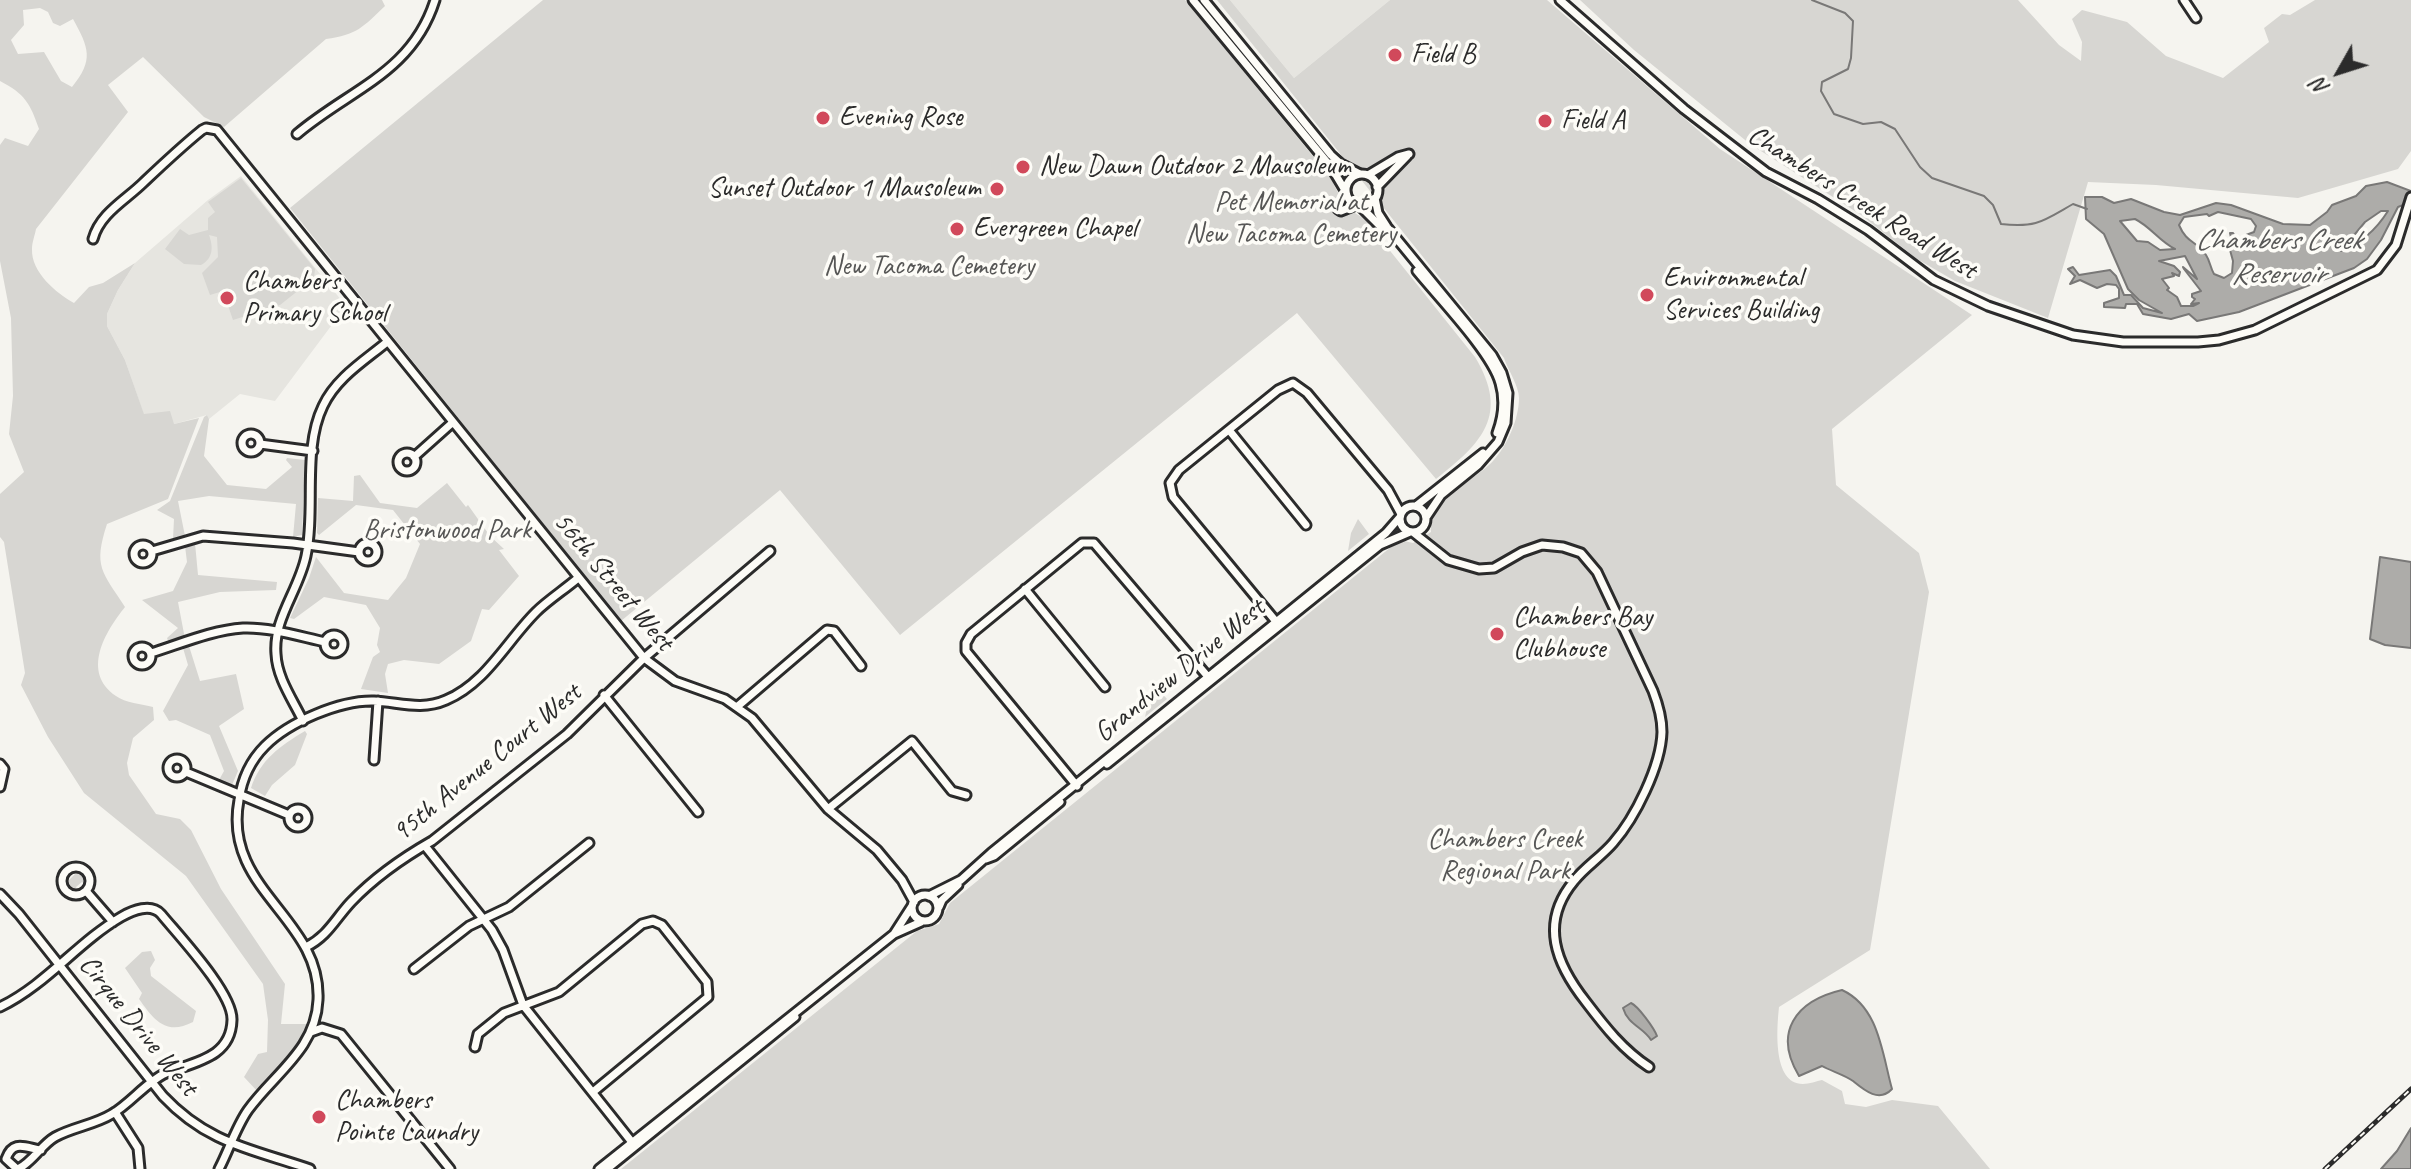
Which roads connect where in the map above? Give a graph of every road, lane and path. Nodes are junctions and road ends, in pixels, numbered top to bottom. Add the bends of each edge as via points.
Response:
1 (435, 0) edge
2 (1193, 0) edge
3 (1204, 0) edge
4 (1560, 0) edge
5 (2184, 0) edge
6 (2196, 18) dead end
7 (297, 134) dead end
8 (1364, 175) junction
9 (1377, 187) junction
10 (1346, 193) junction
11 (2411, 197) edge
12 (1375, 198) junction
13 (1358, 205) junction
14 (93, 239) dead end
15 (387, 342) junction
16 (1506, 403) junction
17 (452, 423) junction
18 (1229, 430) junction
19 (260, 444) dead end
20 (313, 451) junction
21 (414, 457) dead end
22 (1388, 490) junction
23 (1413, 506) junction
24 (1400, 515) junction
25 (1426, 520) junction
26 (1306, 525) dead end
27 (1412, 532) junction
28 (309, 544) junction
29 (1435, 549) junction
30 (152, 551) dead end
31 (770, 551) dead end
32 (359, 552) dead end
33 (578, 578) junction
34 (1025, 589) junction
35 (1277, 624) junction
36 (277, 632) junction
37 (325, 642) dead end
38 (151, 653) dead end
39 (644, 658) junction
40 (861, 666) dead end
41 (1209, 679) junction
42 (1105, 687) dead end
43 (604, 695) junction
44 (378, 701) junction
45 (738, 706) junction
46 (303, 721) junction
47 (374, 760) dead end
48 (0, 764) edge
49 (186, 772) dead end
50 (1076, 786) junction
51 (0, 787) edge
52 (240, 793) junction
53 (966, 795) dead end
54 (828, 809) junction
55 (698, 812) dead end
56 (289, 815) dead end
57 (589, 843) dead end
58 (425, 846) junction
59 (902, 880) junction
60 (961, 880) junction
61 (86, 891) junction
62 (0, 894) edge
63 (928, 896) junction
64 (913, 904) junction
65 (939, 907) junction
66 (485, 919) junction
67 (923, 921) junction
68 (113, 922) junction
69 (894, 934) junction
70 (306, 947) junction
71 (60, 966) junction
72 (414, 969) dead end
73 (523, 1005) junction
74 (0, 1007) edge
75 (311, 1032) junction
76 (475, 1047) dead end
77 (1649, 1067) dead end
78 (153, 1082) junction
79 (593, 1092) junction
80 (115, 1112) junction
81 (634, 1144) junction
82 (232, 1145) junction
83 (41, 1150) junction
84 (17, 1169) edge
85 (140, 1169) edge
86 (219, 1169) edge
87 (310, 1169) edge
88 (450, 1169) edge
89 (599, 1169) edge
90 (607, 1169) edge

1 - 7 street via 422,31 390,70
2 - 10 street via 1331,167
3 - 8 street via 1331,155
4 - 11 street, Chambers Creek Road West via 1684,109 1766,172 1868,230 1934,280 1988,306 2073,335 2123,342 2198,342 2255,330 2377,270 2396,245
5 - 6 street
8 - 9 street
8 - 9 street via 1409,154
8 - 10 street via 1350,179
9 - 12 street
10 - 13 street
10 - 13 street via 1338,209
12 - 13 street
12 - 16 street via 1387,227 1498,364 1506,382
13 - 16 street via 1482,351
14 - 15 street, 56th Street West via 104,217 202,130 212,128
15 - 17 street, 56th Street West
15 - 20 street via 328,395
16 - 23 street via 1486,450
16 - 25 street via 1506,423 1490,453 1441,495
17 - 21 street
17 - 33 street, 56th Street West
18 - 22 street via 1293,383
18 - 26 street
18 - 35 street via 1179,470 1170,483 1171,492
19 - 20 street
20 - 28 street
22 - 23 street
22 - 24 street
23 - 24 street
23 - 25 street via 1422,509
24 - 27 street via 1402,526
24 - 35 street, Grandview Drive West via 1386,533
25 - 27 street via 1422,529
25 - 29 street
27 - 29 street
27 - 35 street, Grandview Drive West via 1380,545
28 - 30 street via 203,536
28 - 32 street
28 - 36 street
29 - 77 street via 1448,560 1479,569 1494,568 1542,545 1581,553 1597,572 1653,691 1662,733 1651,775 1622,831 1560,902 1555,932 1558,959 1569,980 1616,1041
31 - 39 street, 95th Avenue Court West
33 - 39 street, 56th Street West
33 - 44 street via 536,612 494,662 457,695 413,707
34 - 41 street via 1082,543 1098,545
34 - 42 street
34 - 50 street via 971,634 965,647
35 - 41 street, Grandview Drive West
36 - 37 street
36 - 38 street via 234,629
36 - 46 street via 277,665
39 - 43 street, 95th Avenue Court West
39 - 45 street, 56th Street West via 675,681
40 - 45 street via 834,631 827,630
41 - 50 street, Grandview Drive West
43 - 55 street
43 - 58 street, 95th Avenue Court West via 567,734
44 - 46 street via 344,704
44 - 47 street
45 - 54 street, 56th Street West
46 - 52 street via 260,752
48 - 51 street
49 - 52 street
50 - 60 street, Grandview Drive West
52 - 56 street
52 - 70 street via 237,830 247,866
53 - 54 street via 952,791 912,741
54 - 59 street, 56th Street West via 864,837
57 - 66 street via 509,907
58 - 66 street
58 - 70 street, 95th Avenue Court West via 358,896 331,929
59 - 63 street, 56th Street West
59 - 64 street, 56th Street West
60 - 63 street, Grandview Drive West
60 - 65 street, Grandview Drive West
61 - 61 street via 72,895 64,889 66,871 74,866 86,870 91,879
61 - 68 street
62 - 71 street, Cirque Drive West
63 - 64 street
63 - 65 street
64 - 67 street via 915,917
64 - 69 street
65 - 67 street via 935,918
66 - 72 street
66 - 73 street
67 - 69 street
68 - 71 street
68 - 78 street via 154,908 225,994 232,1012 231,1030 212,1056
69 - 81 street
70 - 75 street via 318,985
71 - 74 street
71 - 78 street, Cirque Drive West
73 - 76 street via 478,1034
73 - 79 street
73 - 79 street via 559,992 642,924 662,925 710,991 705,1001
75 - 82 street via 246,1113
75 - 88 street via 329,1029 341,1034
78 - 80 street
78 - 82 street, Cirque Drive West via 190,1121
79 - 81 street
80 - 83 street via 53,1138
80 - 85 street via 138,1148
81 - 89 street
81 - 90 street
82 - 86 street
82 - 87 street, Cirque Drive West
83 - 84 street
83 - 84 street via 22,1145 12,1149 6,1159

